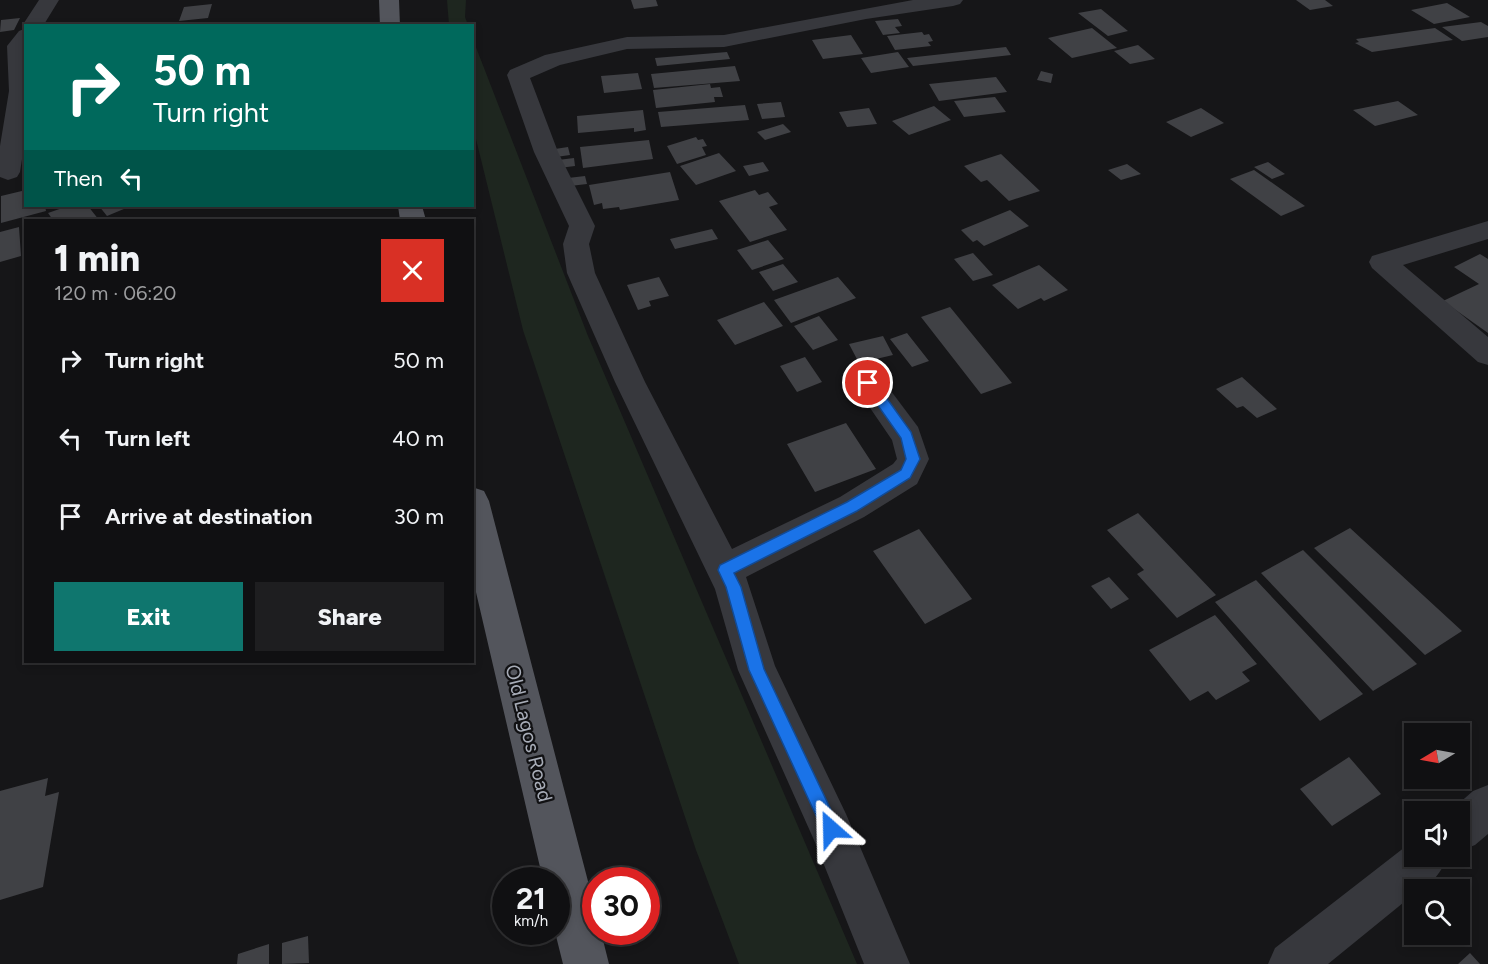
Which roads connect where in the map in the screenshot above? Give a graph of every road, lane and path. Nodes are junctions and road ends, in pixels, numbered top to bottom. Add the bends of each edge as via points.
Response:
1 (49, 0) edge
2 (389, 0) edge
3 (953, 0) edge
4 (33, 24) edge
5 (390, 24) edge
6 (24, 37) edge
7 (8, 172) dead end
8 (1488, 230) edge
9 (1488, 354) edge
10 (868, 383) dead end
11 (474, 509) edge
12 (725, 570) junction
13 (1488, 806) edge
14 (1470, 821) edge
15 (1413, 867) edge
16 (586, 964) edge
17 (887, 964) edge
18 (1291, 964) edge

1 - 4 street
2 - 5 main road
3 - 12 street via 724,41 627,43 553,60 518,75 549,161 582,226 576,244 581,273 630,382
6 - 7 street via 17,46 20,91
8 - 9 street via 1382,262
10 - 12 street via 907,436 913,459 905,474 852,507
11 - 16 main road, Old Lagos Road
12 - 17 street via 757,670 831,829
13 - 14 street
15 - 18 street

